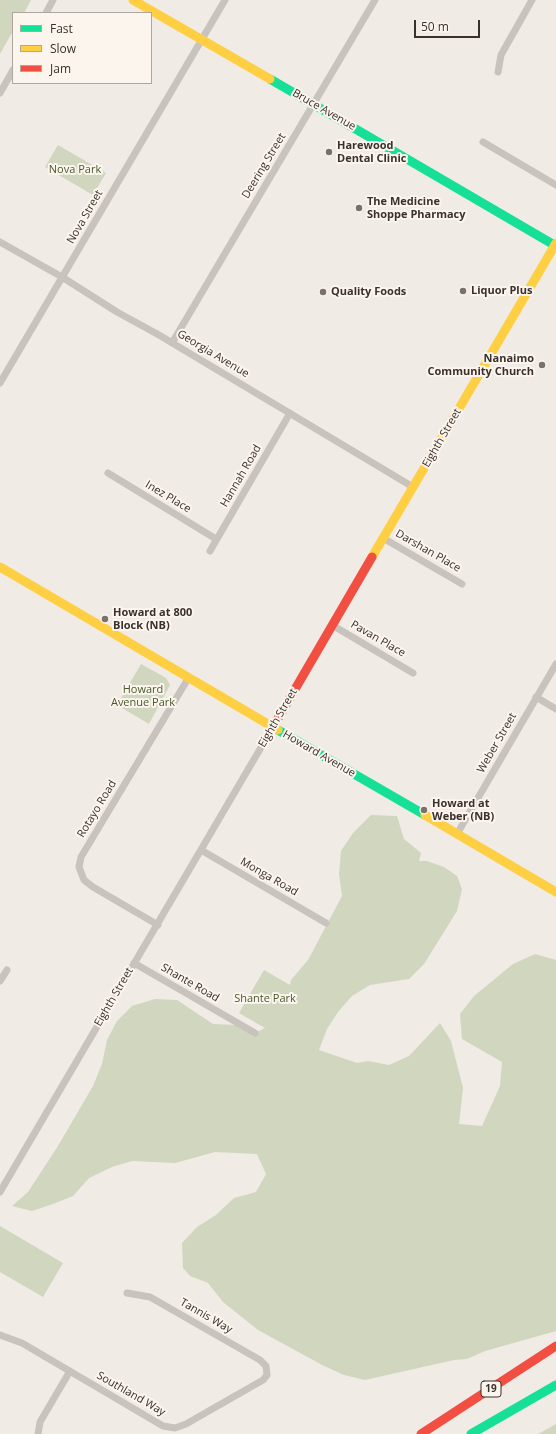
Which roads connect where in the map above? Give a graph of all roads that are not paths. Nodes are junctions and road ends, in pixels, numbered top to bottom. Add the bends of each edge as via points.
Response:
1 (53, 0) edge
2 (133, 0) edge
3 (225, 0) edge
4 (375, 0) edge
5 (532, 0) edge
6 (47, 12) edge
7 (202, 39) junction
8 (12, 72) edge
9 (498, 72) dead end
10 (0, 93) edge
11 (314, 104) junction
12 (483, 142) dead end
13 (556, 185) edge
14 (0, 242) edge
15 (556, 244) edge
16 (62, 277) junction
17 (172, 343) junction
18 (0, 383) edge
19 (290, 413) junction
20 (108, 474) dead end
21 (413, 487) junction
22 (383, 538) junction
23 (216, 539) junction
24 (210, 551) dead end
25 (0, 567) edge
26 (462, 584) dead end
27 (332, 625) junction
28 (556, 664) edge
29 (413, 673) dead end
30 (189, 677) junction
31 (536, 698) junction
32 (556, 709) edge
33 (273, 727) junction
34 (457, 834) junction
35 (202, 850) junction
36 (556, 892) edge
37 (326, 922) dead end
38 (158, 924) junction
39 (134, 963) junction
40 (7, 970) dead end
41 (0, 981) edge
42 (255, 1033) dead end
43 (0, 1192) edge
44 (127, 1293) dead end
45 (0, 1335) edge
46 (556, 1346) edge
47 (268, 1370) joint
48 (70, 1371) junction
49 (556, 1385) edge
50 (38, 1434) edge
51 (421, 1434) edge
52 (471, 1434) edge

1 - 6 street
2 - 7 main road, Bruce Avenue
3 - 7 street, Nova Street
4 - 11 street, Deering Street
5 - 9 street via 501,55
7 - 11 main road, Bruce Avenue
7 - 16 street, Nova Street
8 - 10 street
11 - 15 main road, Bruce Avenue
11 - 17 street, Deering Street
12 - 13 street
14 - 16 street, Georgia Avenue
15 - 21 main road, Eighth Street
16 - 17 street, Georgia Avenue
16 - 18 street, Nova Street
17 - 19 street, Georgia Avenue
19 - 21 street, Georgia Avenue
19 - 23 street, Hannah Road
20 - 23 street, Inez Place
21 - 22 main road, Eighth Street
22 - 26 street, Darshan Place
22 - 27 main road, Eighth Street
23 - 24 street, Hannah Road
25 - 30 main road, Howard Avenue
27 - 29 street, Pavan Place
27 - 33 main road, Eighth Street
28 - 31 street, Weber Street
30 - 33 main road, Howard Avenue
30 - 38 street, Rotayo Road via 81,857 79,867 84,880 93,887
31 - 32 street
31 - 34 street, Weber Street
33 - 34 main road, Howard Avenue
33 - 35 street, Eighth Street
34 - 36 main road, Howard Avenue
35 - 37 street, Monga Road
35 - 38 street, Eighth Street
38 - 39 street, Eighth Street
39 - 42 street, Shante Road
39 - 43 street, Eighth Street
40 - 41 street
44 - 47 street, Tannis Way via 150,1296 260,1360
45 - 48 street, Southland Way via 22,1343
46 - 51 main road, 19
47 - 48 street, Southland Way via 263,1380 175,1428 163,1426
48 - 50 street via 40,1422
49 - 52 main road

